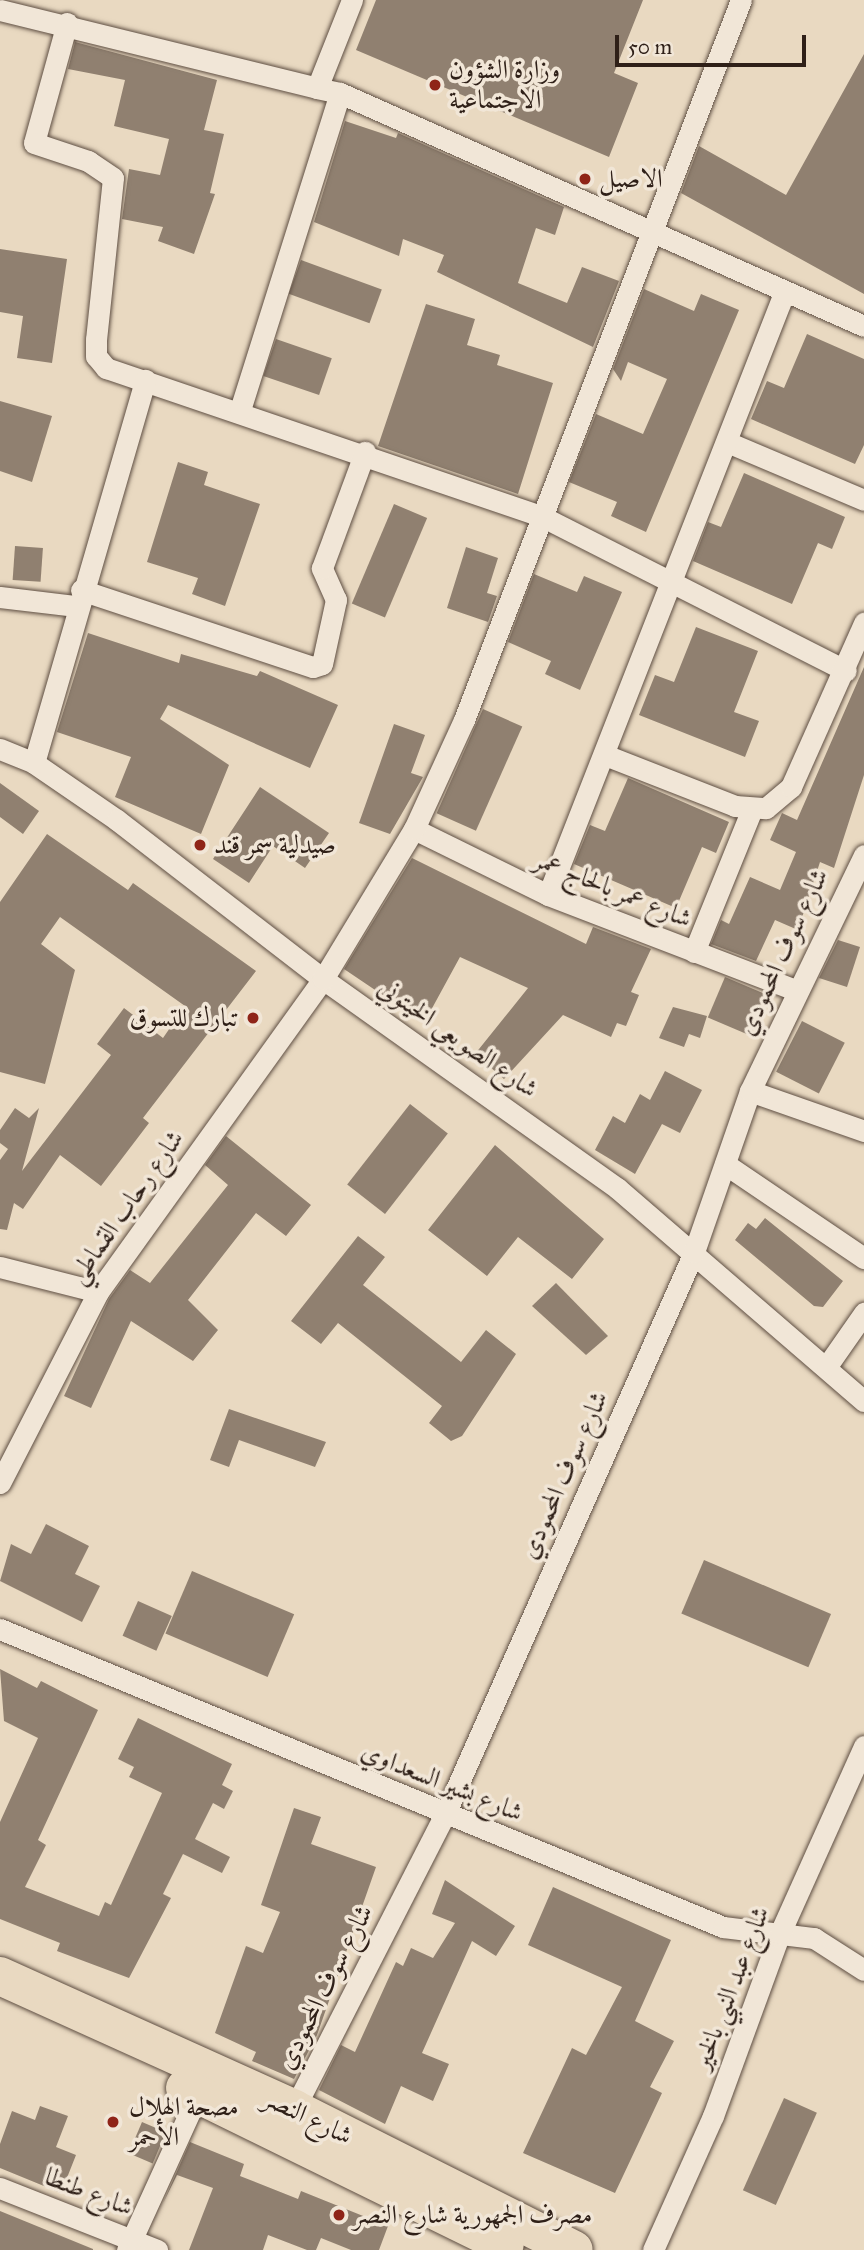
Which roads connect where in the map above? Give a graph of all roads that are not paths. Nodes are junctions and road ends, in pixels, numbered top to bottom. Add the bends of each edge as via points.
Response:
1 (352, 0) edge
2 (741, 0) edge
3 (0, 10) edge
4 (67, 23) junction
5 (317, 88) junction
6 (340, 93) junction
7 (652, 228) junction
8 (784, 293) junction
9 (864, 326) edge
10 (145, 380) junction
11 (240, 410) junction
12 (727, 442) junction
13 (365, 452) junction
14 (864, 500) edge
15 (539, 515) junction
16 (671, 586) junction
17 (0, 597) edge
18 (79, 598) junction
19 (864, 623) edge
20 (853, 662) edge
21 (0, 749) edge
22 (605, 755) junction
23 (34, 763) junction
24 (752, 809) junction
25 (414, 830) junction
26 (861, 864) edge
27 (548, 895) junction
28 (694, 952) junction
29 (323, 979) junction
30 (795, 990) junction
31 (750, 1090) junction
32 (864, 1132) edge
33 (725, 1164) junction
34 (694, 1252) junction
35 (864, 1258) edge
36 (0, 1267) edge
37 (98, 1293) junction
38 (864, 1313) edge
39 (827, 1366) junction
40 (864, 1401) edge
41 (0, 1483) edge
42 (0, 1629) edge
43 (864, 1746) edge
44 (445, 1814) junction
45 (780, 1933) junction
46 (864, 1970) edge
47 (0, 1976) edge
48 (0, 2000) edge
49 (198, 2094) junction
50 (294, 2109) junction
51 (0, 2188) edge
52 (130, 2244) edge
53 (157, 2250) edge
54 (516, 2250) edge
55 (574, 2250) edge
56 (653, 2250) edge

1 - 5 street
2 - 7 street, شارع رحاب القماطي
3 - 4 street
4 - 5 street
4 - 10 street via 34,143 88,161 113,178 96,356 106,368
5 - 6 street
6 - 7 street
6 - 11 street
7 - 8 street
7 - 15 street, شارع رحاب القماطي
8 - 9 street
8 - 12 street
10 - 11 street
10 - 18 street
11 - 13 street
12 - 14 street
12 - 16 street
13 - 15 street
13 - 18 street via 323,568 336,600 322,664 313,667
15 - 16 street
15 - 25 street, شارع رحاب القماطي via 464,720
16 - 20 street
16 - 22 street
17 - 18 street
18 - 23 street
19 - 20 street
20 - 24 street via 791,787 766,808
21 - 23 street, شارع الصويعي الخيتوني
22 - 24 street
22 - 27 street
23 - 29 street, شارع الصويعي الخيتوني via 223,897
24 - 28 street
25 - 27 street, شارع عمر بالحاج عمر
25 - 29 street, شارع رحاب القماطي
26 - 30 street, شارع سوف المحمودي
27 - 28 street, شارع عمر بالحاج عمر
28 - 30 street, شارع عمر بالحاج عمر
29 - 34 street, شارع الصويعي الخيتوني via 504,1104
29 - 37 street, شارع رحاب القماطي
30 - 31 street, شارع سوف المحمودي
31 - 32 street
31 - 33 street, شارع سوف المحمودي
33 - 34 street, شارع سوف المحمودي
33 - 35 street
34 - 39 street, شارع الصويعي الخيتوني
34 - 44 street, شارع سوف المحمودي
36 - 37 street
37 - 41 street, شارع رحاب القماطي
38 - 39 street
39 - 40 street, شارع الصويعي الخيتوني
42 - 44 street, شارع بشير السعداوي
43 - 45 street, شارع عبد النبي بالخير
44 - 45 street, شارع بشير السعداوي via 723,1927
44 - 50 street, شارع سوف المحمودي
45 - 46 street, شارع بشير السعداوي via 814,1938
45 - 56 street, شارع عبد النبي بالخير via 713,2116
47 - 50 highway, شارع النصر
48 - 49 highway, شارع النصر
49 - 52 street
49 - 54 highway, شارع النصر
50 - 55 highway, شارع النصر
51 - 52 street, شارع طنطا
52 - 53 street, شارع طنطا

